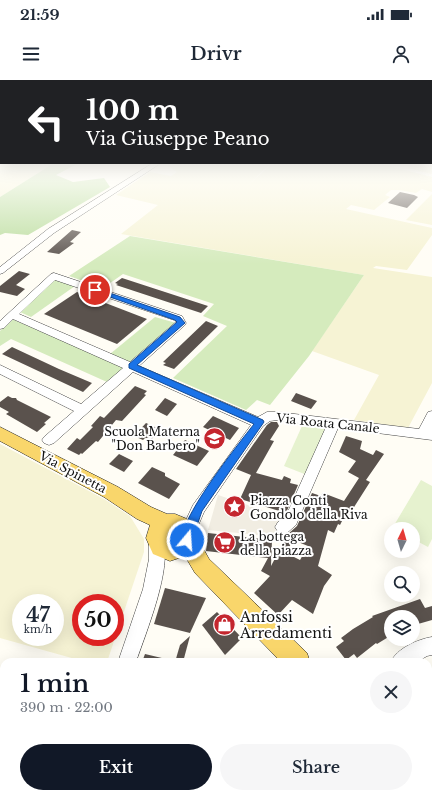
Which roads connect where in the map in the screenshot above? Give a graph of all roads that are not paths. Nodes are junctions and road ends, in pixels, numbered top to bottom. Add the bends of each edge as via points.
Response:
1 (105, 197) edge
2 (0, 271) edge
3 (12, 315) junction
4 (0, 326) edge
5 (132, 366) junction
6 (0, 369) edge
7 (82, 410) junction
8 (432, 415) edge
9 (259, 422) junction
10 (334, 423) junction
11 (0, 434) edge
12 (428, 435) edge
13 (49, 440) dead end
14 (283, 527) dead end
15 (171, 538) junction
16 (432, 646) edge
17 (128, 658) edge
18 (294, 658) edge
19 (409, 658) edge

1 - 2 street via 51,231
3 - 4 street
3 - 5 street
3 - 5 street via 54,276 178,318 181,323
5 - 7 street
5 - 9 street
6 - 7 street
7 - 13 street
8 - 12 street
9 - 10 street, Via Roata Canale via 267,417 278,416
9 - 15 street, Via Roata Canale via 198,509
10 - 12 street, Via Roata Canale
10 - 14 street via 291,520
11 - 15 main road, Via Spinetta via 111,492 144,513
15 - 17 street, Via Roata Canale
15 - 18 main road
16 - 19 street via 424,647

